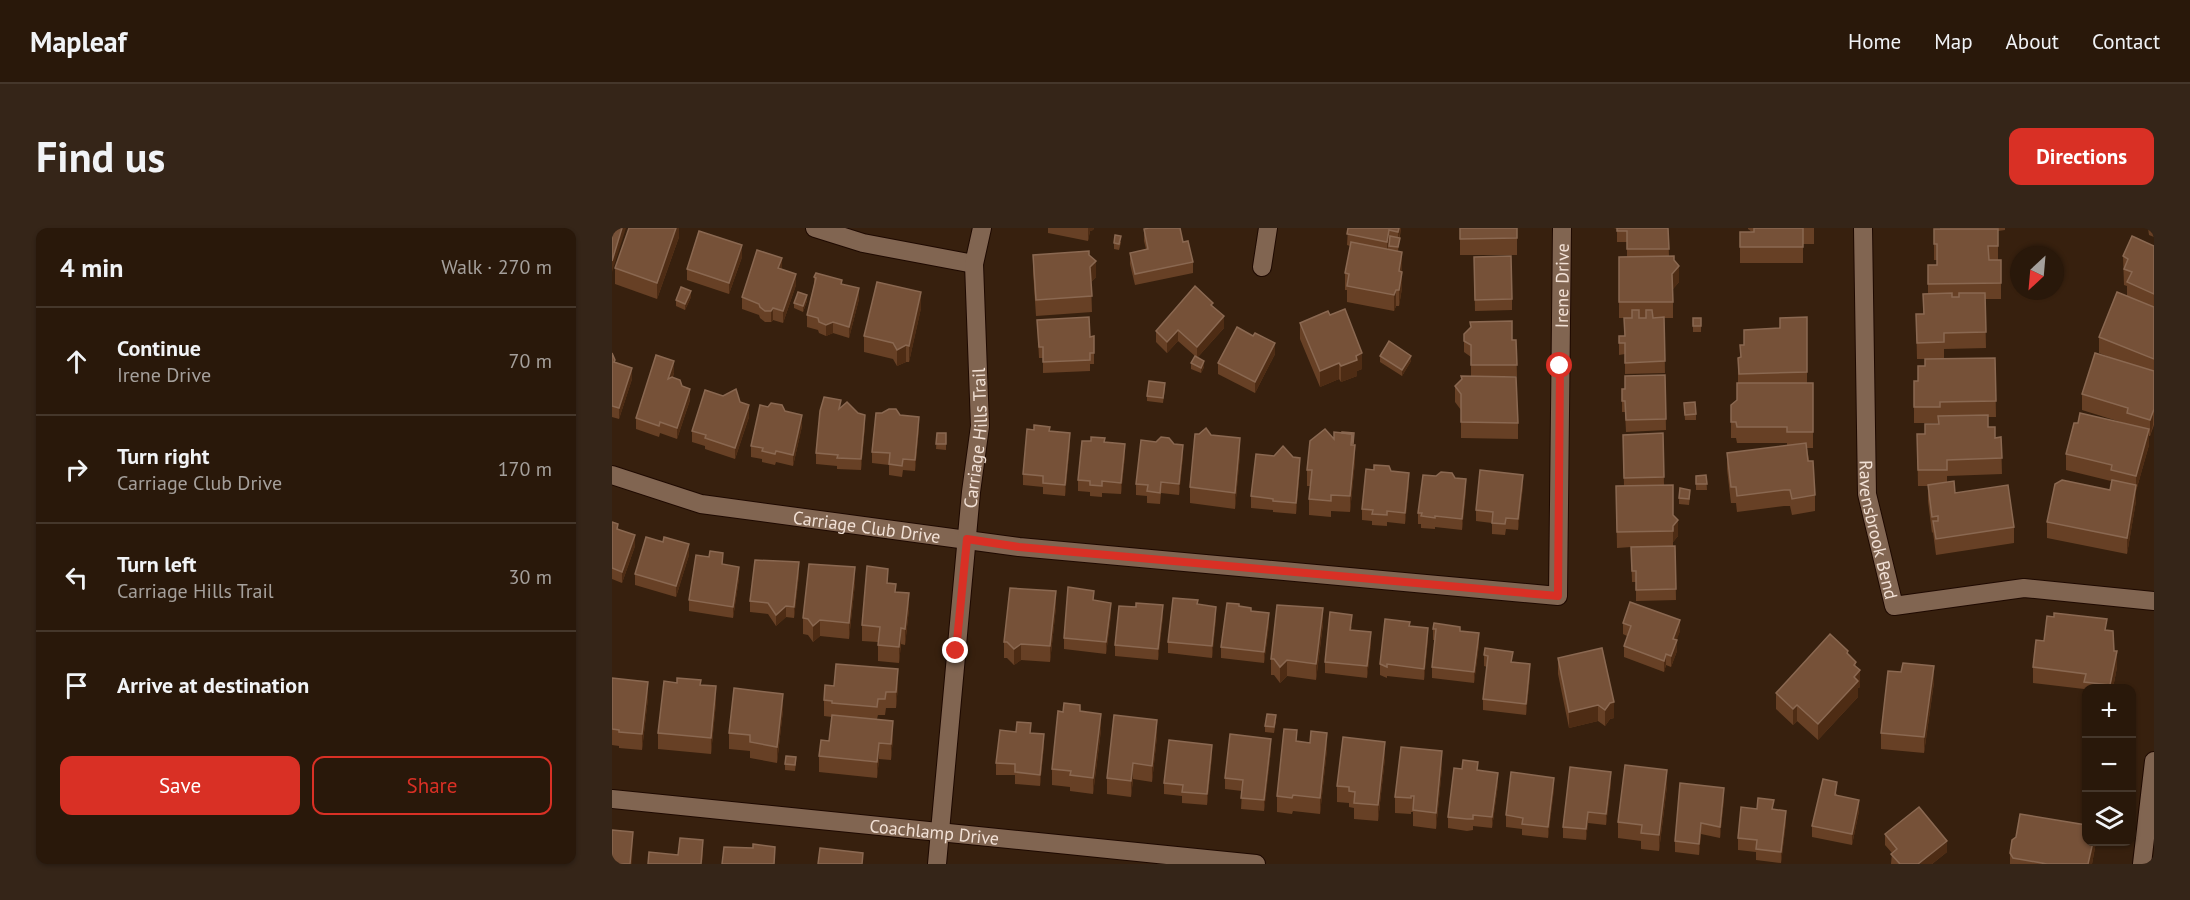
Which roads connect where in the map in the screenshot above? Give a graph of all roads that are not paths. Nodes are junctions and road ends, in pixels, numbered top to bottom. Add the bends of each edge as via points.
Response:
1 (815, 228) edge
2 (982, 228) edge
3 (1268, 228) edge
4 (1562, 228) edge
5 (1863, 228) edge
6 (974, 264) junction
7 (1262, 267) dead end
8 (612, 475) edge
9 (967, 539) junction
10 (1558, 596) joint
11 (2154, 601) edge
12 (2154, 761) edge
13 (612, 799) edge
14 (939, 832) junction
15 (937, 864) edge
16 (1256, 864) edge
17 (2142, 864) edge

1 - 6 street via 863,243
2 - 6 street, Carriage Hills Trail
3 - 7 street
4 - 10 street, Irene Drive
5 - 11 street, Ravensbrook Bend via 1868,494 1894,606 2024,588
6 - 9 street, Carriage Hills Trail via 980,426
8 - 9 street, Carriage Club Drive via 701,504
9 - 10 street, Carriage Club Drive
9 - 14 street, Carriage Hills Trail
12 - 17 street
13 - 14 street, Coachlamp Drive
14 - 15 street, Carriage Hills Trail
14 - 16 street, Coachlamp Drive

